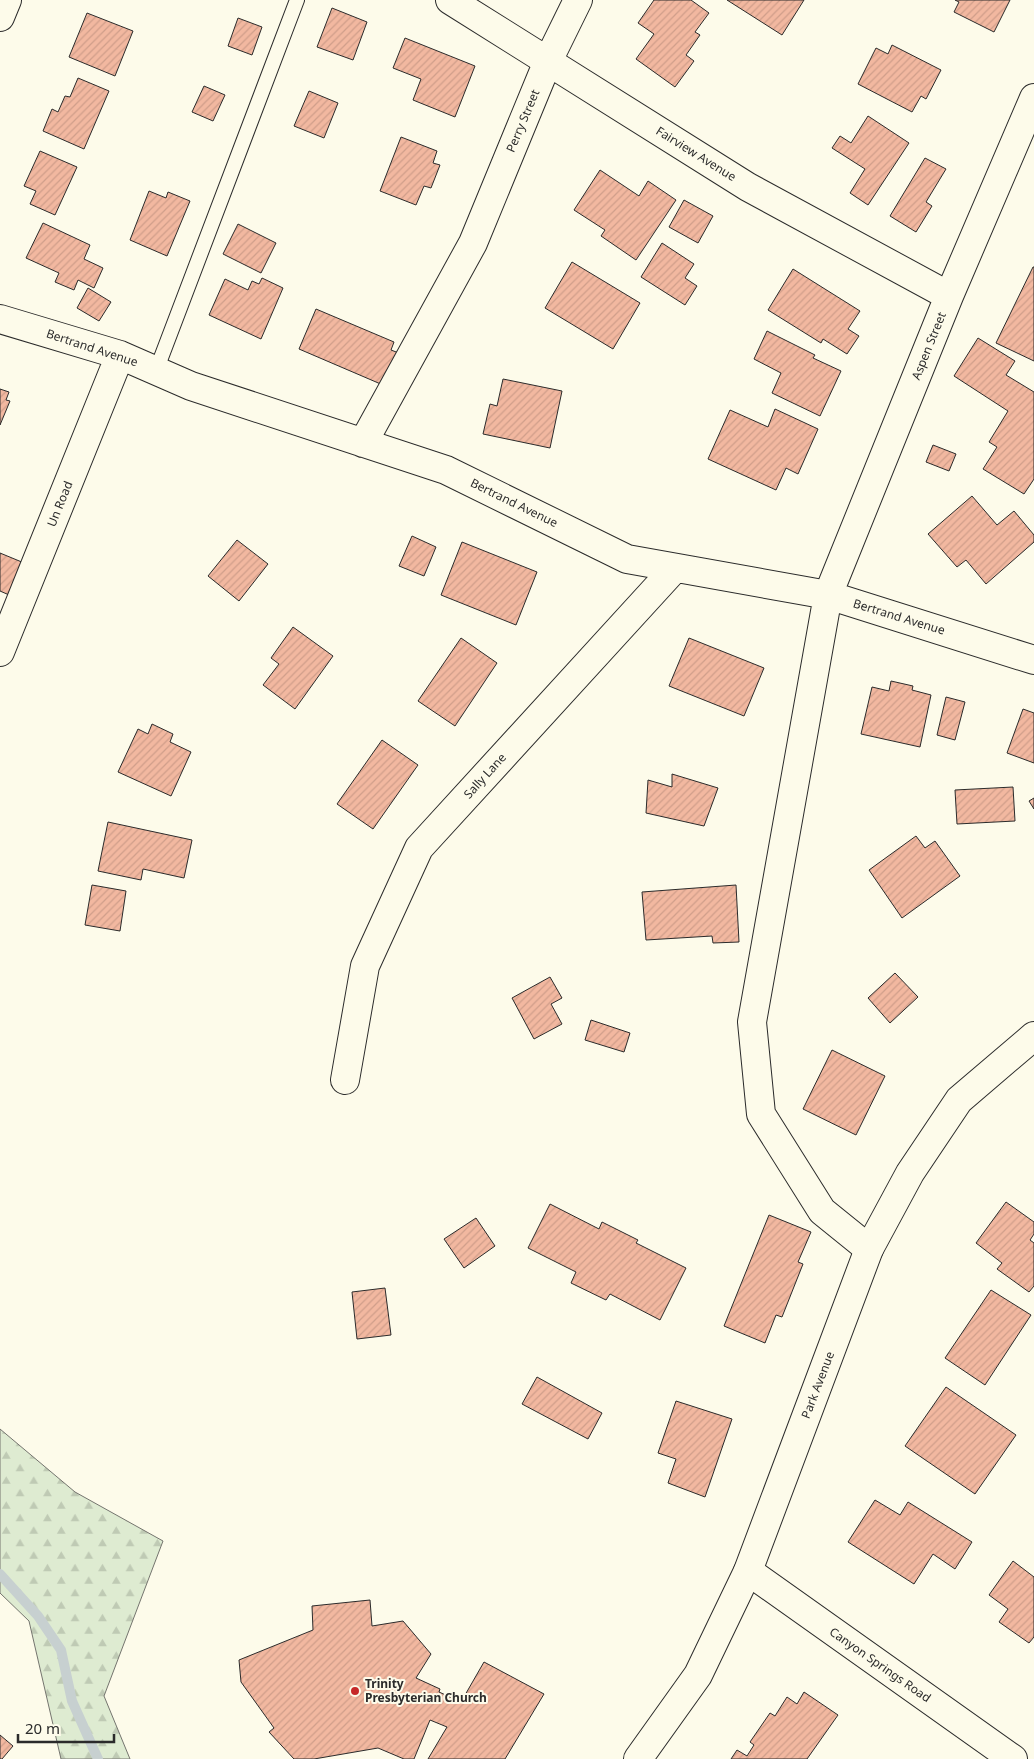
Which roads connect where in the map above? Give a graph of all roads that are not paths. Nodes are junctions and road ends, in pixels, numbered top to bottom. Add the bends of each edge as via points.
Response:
1 (7, 0) edge
2 (297, 0) edge
3 (450, 0) edge
4 (578, 0) edge
5 (0, 17) edge
6 (548, 60) junction
7 (1034, 98) edge
8 (949, 296) junction
9 (0, 319) edge
10 (120, 355) junction
11 (156, 371) junction
12 (363, 443) junction
13 (675, 568) junction
14 (828, 595) junction
15 (0, 652) edge
16 (1034, 660) edge
17 (1034, 1036) edge
18 (345, 1080) dead end
19 (869, 1249) junction
20 (748, 1571) junction
21 (638, 1759) edge
22 (1012, 1759) edge

1 - 5 street
2 - 11 lane
3 - 6 street, Fairview Avenue
4 - 6 street, Perry Street
6 - 8 street, Fairview Avenue via 748,186
6 - 12 street, Perry Street via 473,243
7 - 8 street, Aspen Street
8 - 14 street, Aspen Street
9 - 10 street, Bertrand Avenue
10 - 11 street, Bertrand Avenue
10 - 15 street, Un Road
11 - 12 street, Bertrand Avenue via 191,386
12 - 13 street, Bertrand Avenue via 446,470 627,559
13 - 14 street, Bertrand Avenue
13 - 18 street, Sally Lane via 419,848 365,966
14 - 16 street, Bertrand Avenue
14 - 19 street, Aspen Street via 752,1022 761,1114 822,1211
17 - 19 street, Park Avenue via 959,1100 910,1173
19 - 20 street, Park Avenue
20 - 21 street, Park Avenue via 698,1675
20 - 22 street, Canyon Springs Road

